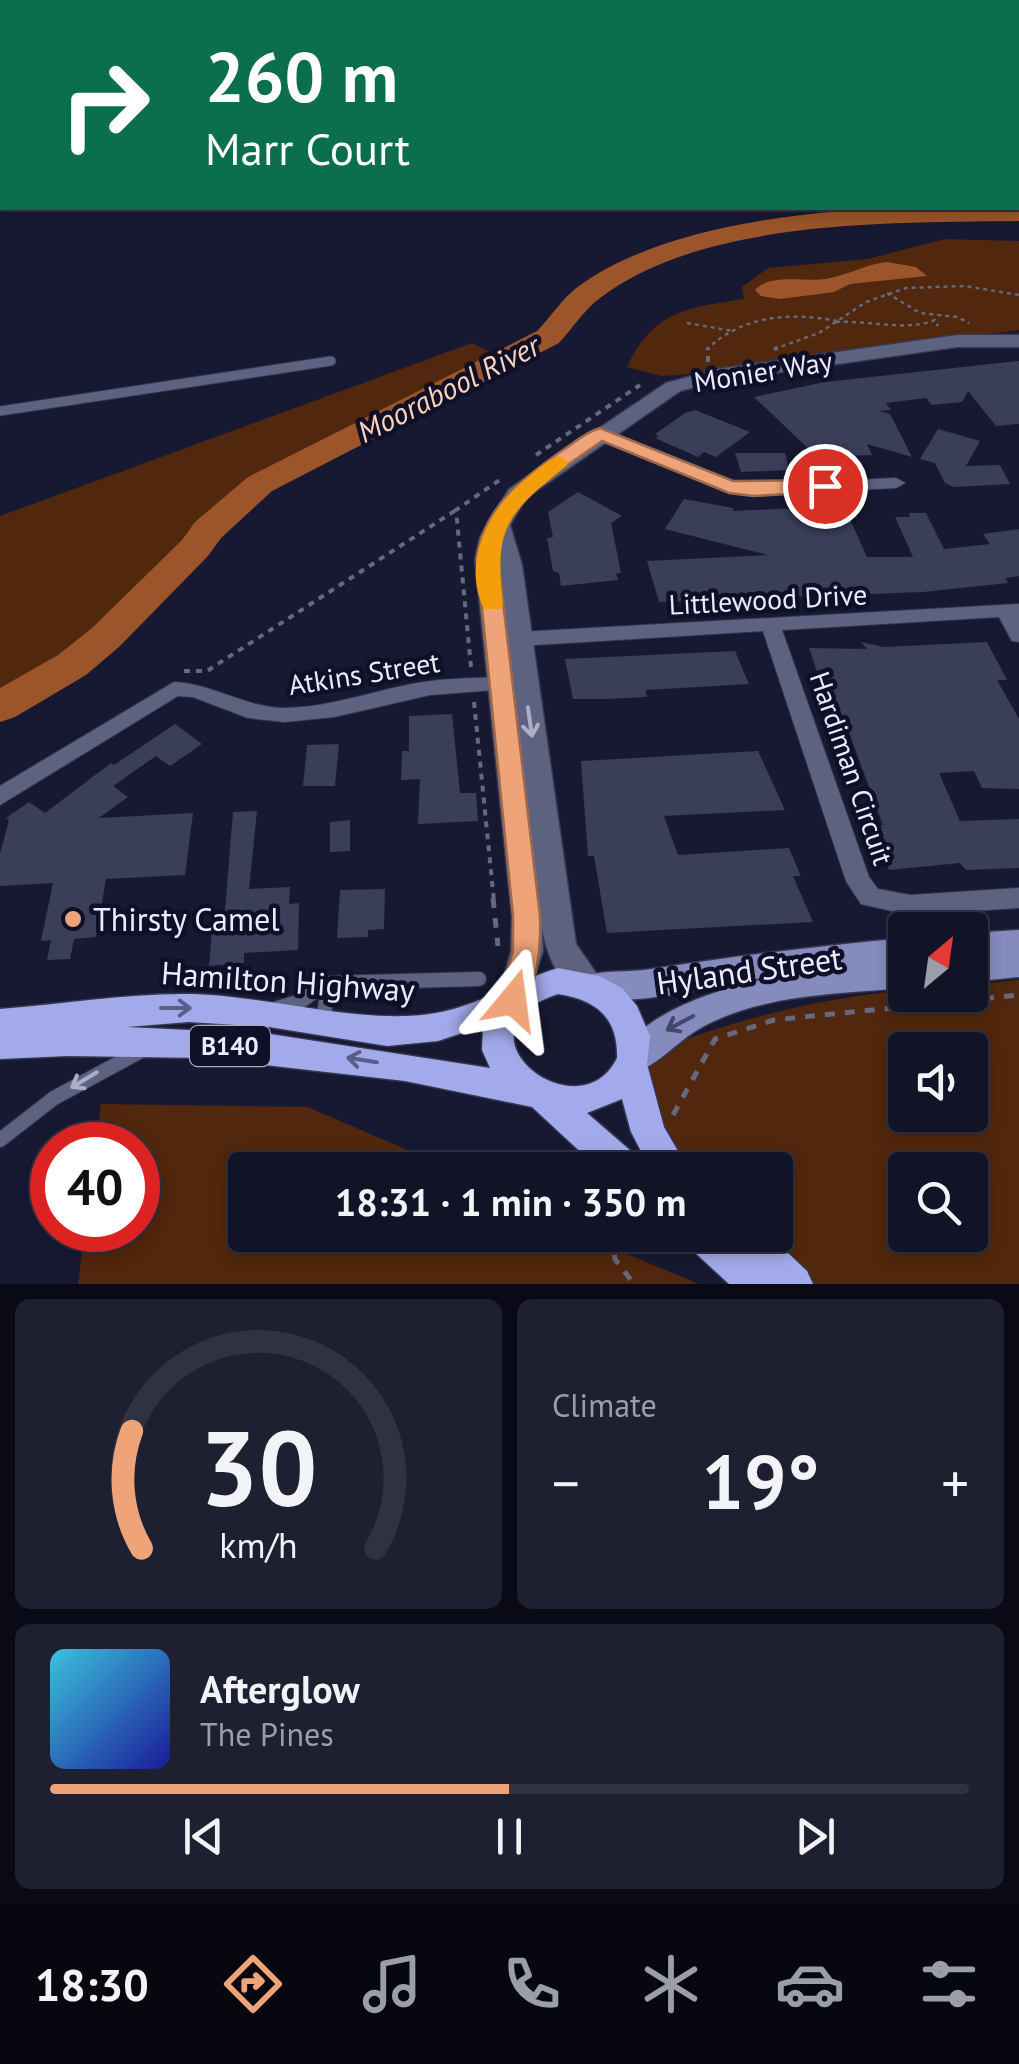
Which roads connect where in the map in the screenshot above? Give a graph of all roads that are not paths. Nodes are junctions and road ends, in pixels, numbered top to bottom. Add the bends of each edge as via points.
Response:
1 (1019, 337) edge
2 (331, 361) dead end
3 (0, 411) edge
4 (600, 434) junction
5 (896, 482) dead end
6 (1012, 612) edge
7 (772, 626) junction
8 (1019, 636) edge
9 (508, 640) junction
10 (499, 684) junction
11 (0, 797) edge
12 (1019, 898) edge
13 (1019, 943) edge
14 (988, 945) edge
15 (888, 953) edge
16 (1019, 964) edge
17 (988, 967) edge
18 (888, 977) edge
19 (479, 979) dead end
20 (346, 982) junction
21 (590, 984) junction
22 (511, 1002) junction
23 (252, 1012) junction
24 (0, 1022) edge
25 (323, 1022) junction
26 (98, 1026) junction
27 (173, 1042) junction
28 (0, 1045) edge
29 (632, 1063) junction
30 (540, 1094) junction
31 (0, 1140) edge
32 (606, 1152) edge
33 (661, 1152) edge
34 (722, 1252) edge
35 (760, 1252) edge
36 (758, 1284) edge
37 (794, 1284) edge

1 - 4 street, Monier Way via 694,380
2 - 3 lane
4 - 5 street via 729,487
4 - 9 street, Monier Way via 524,488 498,524 508,554
6 - 7 street, Littlewood Drive
6 - 8 street
7 - 9 street, Littlewood Drive
7 - 12 street, Hardiman Circuit via 858,881 870,897 910,906
9 - 10 street, Monier Way
10 - 11 street, Atkins Street via 430,688 295,715 248,711 179,681
10 -> 21 street, Monier Way via 560,944
10 - 22 street, Monier Way via 528,934
13 - 14 main road
15 - 21 main road, Hyland Street via 656,983
16 - 17 main road
18 -> 29 main road, Hyland Street via 737,998 668,1030
19 - 20 lane
20 - 23 lane via 326,982 294,1004
20 - 25 lane via 326,996
21 - 22 main road, B140 via 541,984
21 - 29 main road via 628,1016 636,1038
22 - 25 main road, Hamilton Highway / B140 via 401,1031
22 - 30 main road via 497,1030 498,1055 516,1080
23 - 25 main road, Hamilton Highway / B140
26 -> 23 main road, Hamilton Highway / B140 via 156,1008
24 - 26 main road, Hamilton Highway / B140
26 - 27 main road, Hamilton Highway / B140
26 - 28 main road, Hamilton Highway / B140
30 -> 27 main road, Hamilton Highway / B140 via 359,1060
27 -> 31 lane via 96,1073
29 - 30 main road, B140 via 591,1097
29 - 33 main road
30 - 32 main road
34 - 36 main road
35 - 37 main road

